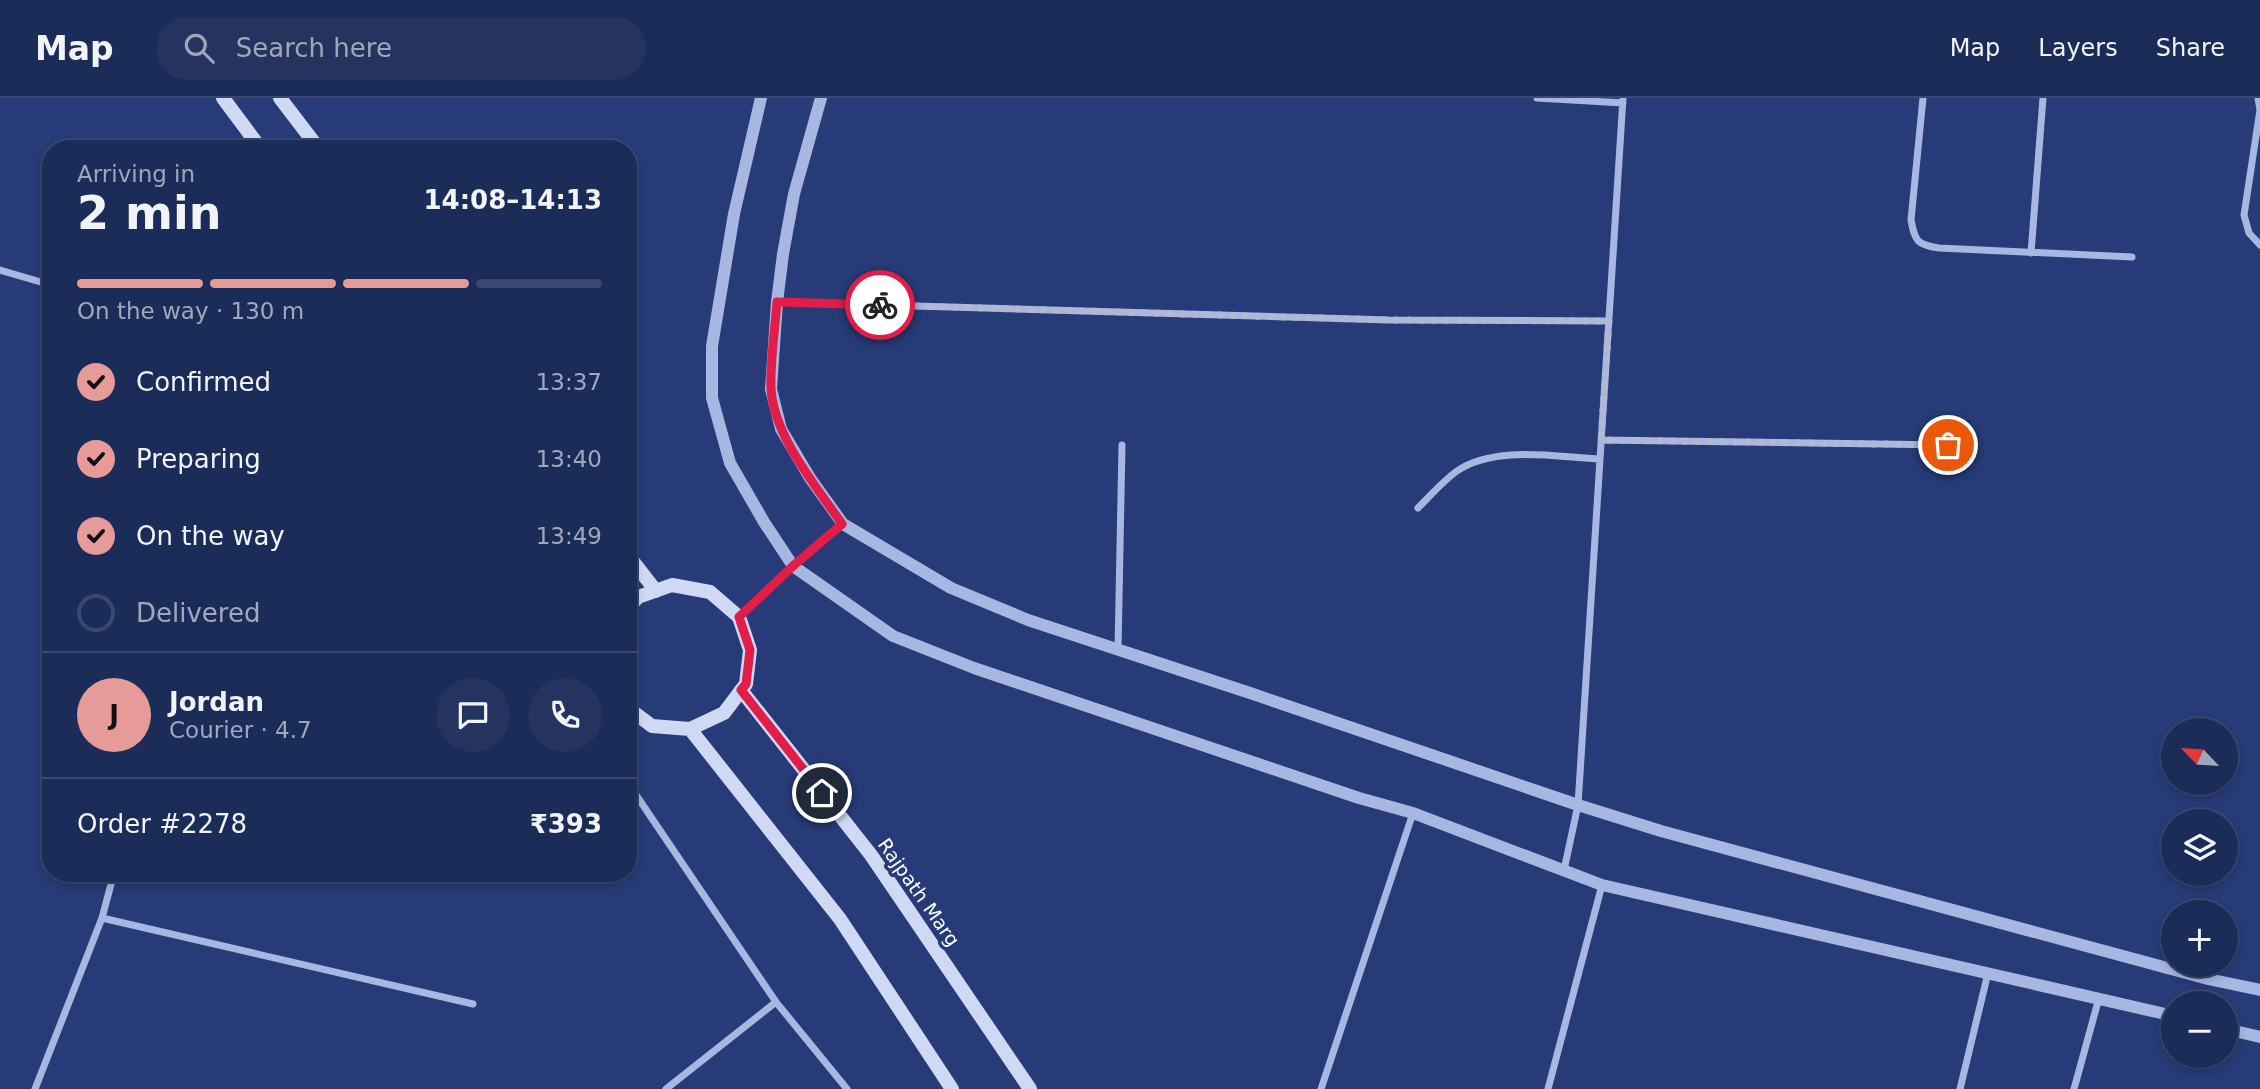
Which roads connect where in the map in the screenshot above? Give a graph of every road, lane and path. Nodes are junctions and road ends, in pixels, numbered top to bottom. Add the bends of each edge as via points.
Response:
1 (223, 98) edge
2 (280, 98) edge
3 (761, 98) edge
4 (821, 98) edge
5 (1537, 98) edge
6 (1923, 98) edge
7 (2043, 98) edge
8 (2258, 98) edge
9 (1623, 100) edge
10 (254, 140) edge
11 (312, 140) edge
12 (2260, 245) edge
13 (2031, 253) junction
14 (2132, 257) dead end
15 (0, 270) edge
16 (42, 282) edge
17 (777, 302) junction
18 (1609, 321) junction
19 (1601, 440) junction
20 (1122, 445) dead end
21 (1948, 445) dead end
22 (1600, 459) junction
23 (1418, 508) dead end
24 (842, 524) junction
25 (793, 566) junction
26 (637, 567) edge
27 (656, 591) junction
28 (637, 598) edge
29 (739, 617) junction
30 (1118, 650) junction
31 (741, 690) junction
32 (637, 715) edge
33 (690, 730) junction
34 (637, 796) edge
35 (1578, 805) junction
36 (1413, 813) junction
37 (1564, 870) junction
38 (112, 882) edge
39 (1602, 885) junction
40 (102, 918) junction
41 (1988, 973) junction
42 (2260, 990) edge
43 (2099, 998) junction
44 (776, 1002) junction
45 (473, 1004) dead end
46 (2161, 1013) edge
47 (2238, 1032) edge
48 (2260, 1037) edge
49 (35, 1089) edge
50 (666, 1089) edge
51 (847, 1089) edge
52 (952, 1089) edge
53 (1030, 1089) edge
54 (1321, 1089) edge
55 (1548, 1089) edge
56 (1960, 1089) edge
57 (2074, 1089) edge

1 - 10 main road
2 - 11 main road
3 - 25 street via 712,346 712,398 730,463
4 - 17 street via 794,194
5 - 9 street
6 - 13 street via 1914,236 1923,246
7 - 13 street
8 - 12 street via 2245,215 2249,233
9 - 18 street
13 - 14 street
15 - 16 street
17 - 18 street via 1389,320
17 - 24 street via 771,389 780,429
18 - 19 street
19 - 21 street
19 - 22 street
20 - 30 street
22 - 23 street via 1505,454 1477,460 1456,472
22 - 35 street
24 - 25 street
24 - 30 street via 950,588
25 - 29 street
25 - 36 street via 893,636 999,677
26 - 27 main road
27 - 28 main road
27 - 29 main road via 672,585 710,592
29 - 31 main road via 750,650 746,684
30 - 35 street
31 - 33 main road via 724,713
31 - 53 main road, Rajpath Marg via 871,855
32 - 33 main road via 652,726
33 - 52 main road via 840,919
34 - 44 street
35 - 37 street
35 - 42 street via 1674,835
36 - 37 street
36 - 54 street
37 - 39 street
38 - 40 street
39 - 41 street
39 - 55 street
40 - 45 street
40 - 49 street
41 - 43 street
41 - 56 street
43 - 46 street
43 - 57 street
44 - 50 street
44 - 51 street
47 - 48 street

